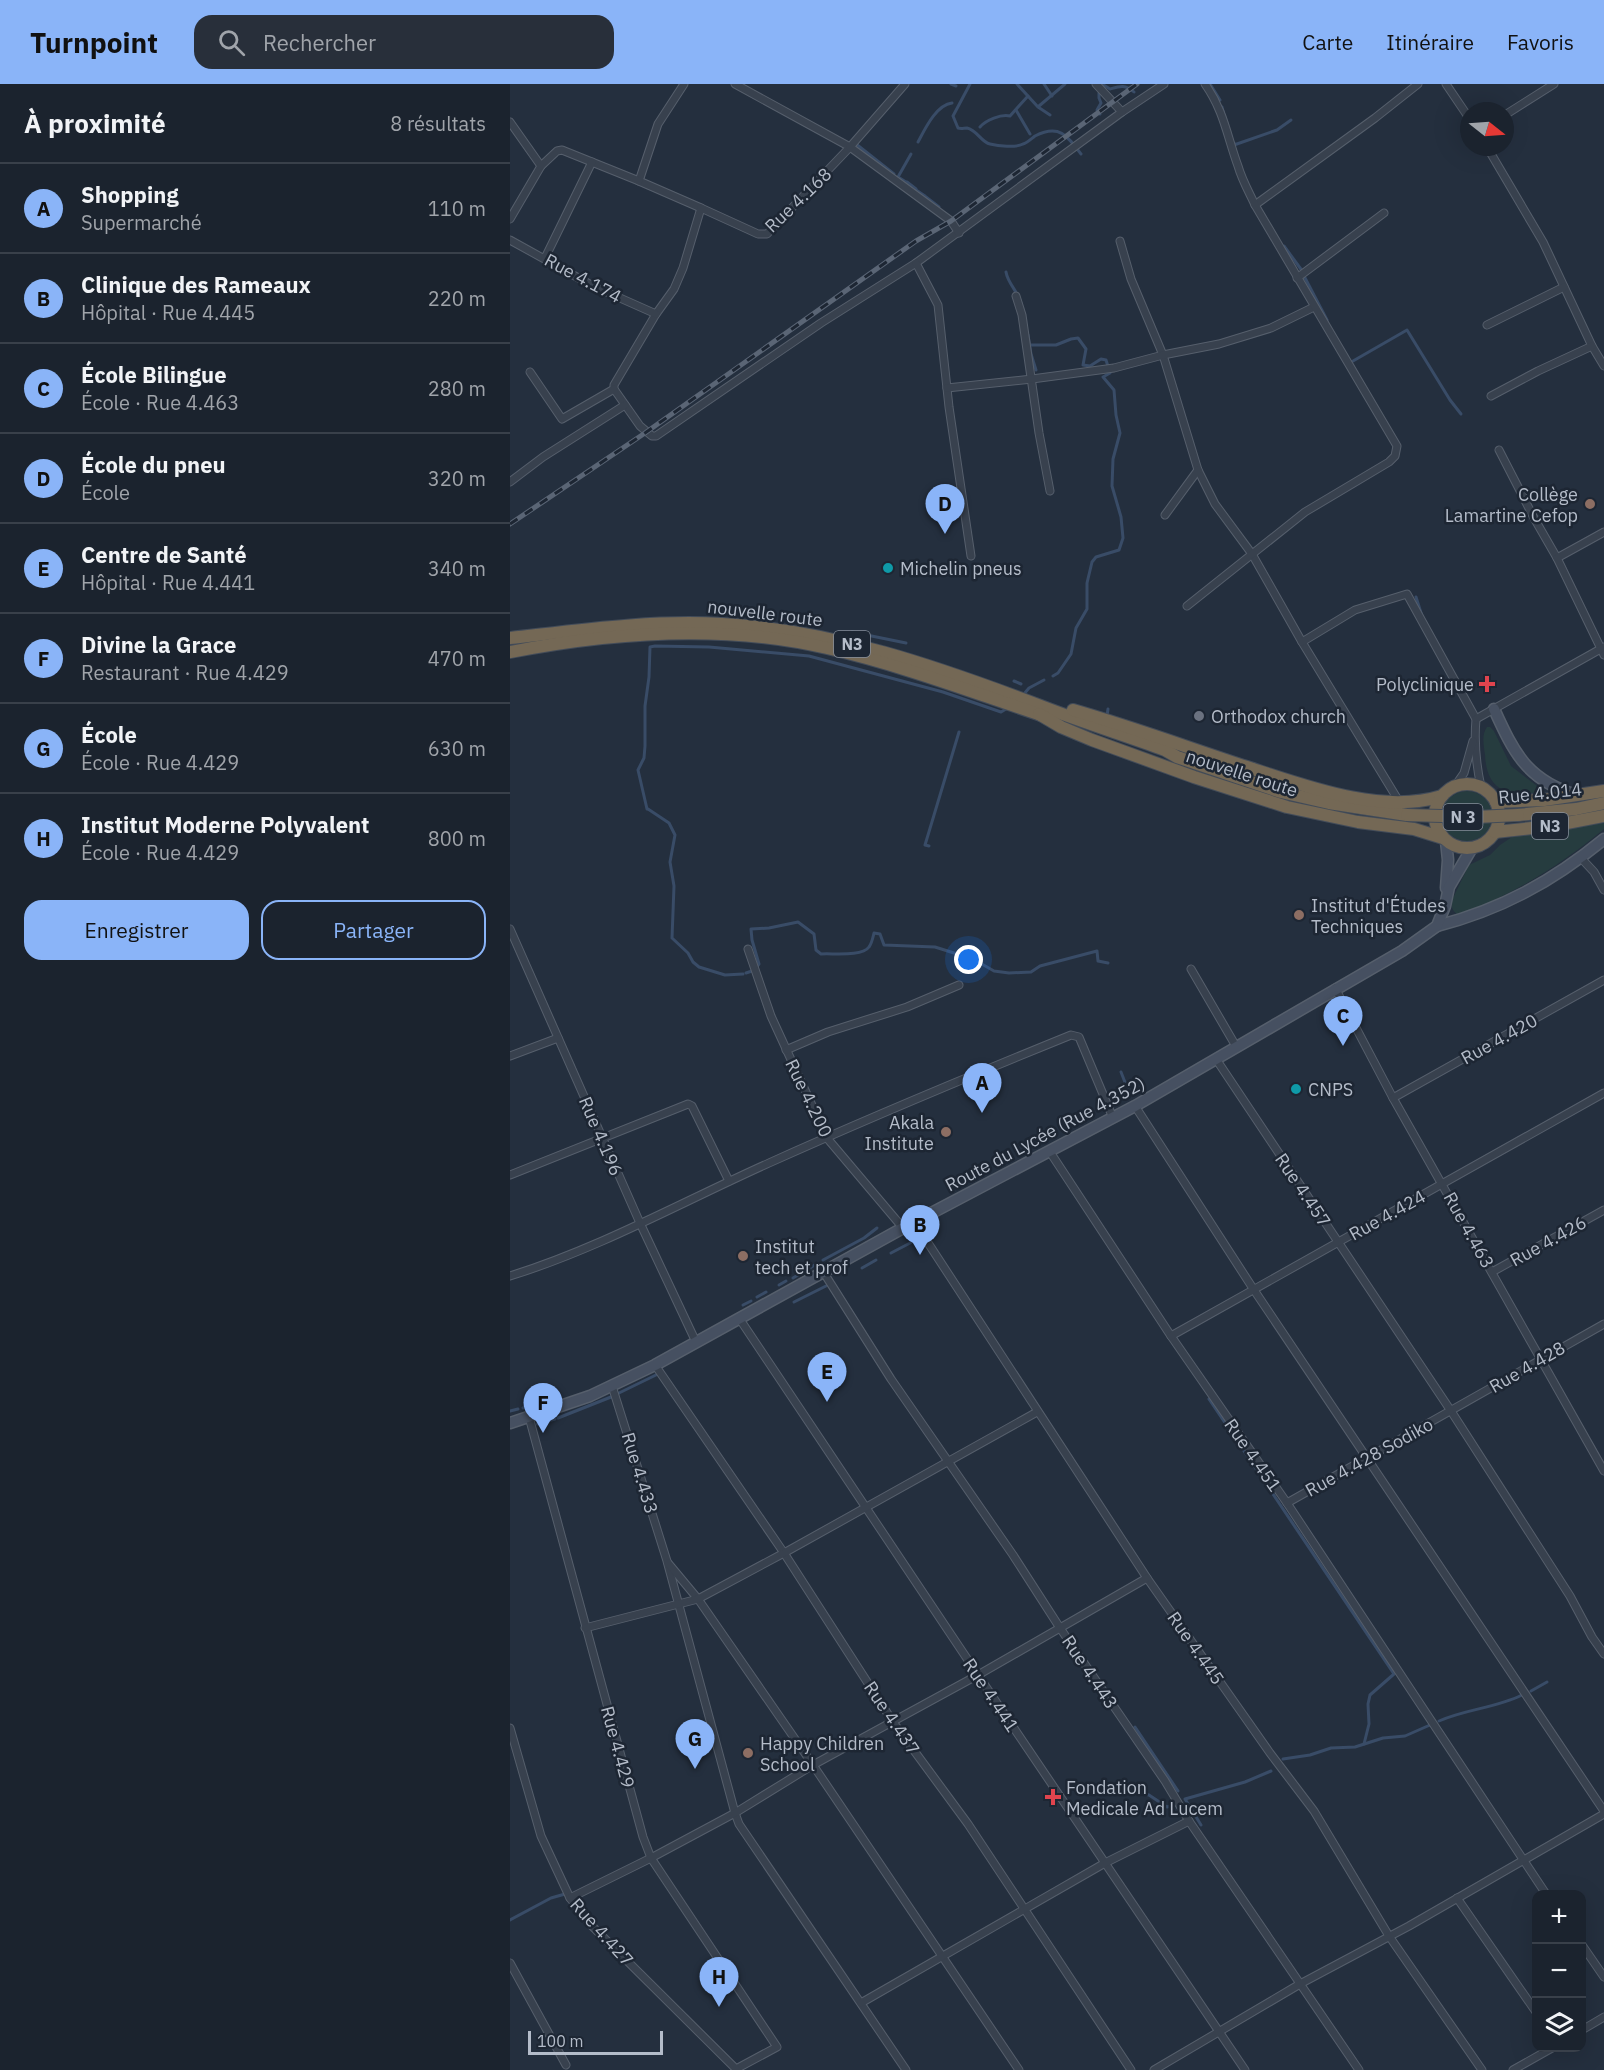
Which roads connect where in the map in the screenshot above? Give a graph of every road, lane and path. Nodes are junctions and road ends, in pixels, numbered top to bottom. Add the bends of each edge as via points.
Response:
1 (684, 84) edge
2 (735, 84) edge
3 (905, 84) edge
4 (1096, 84) edge
5 (1164, 84) edge
6 (1205, 84) edge
7 (1418, 84) edge
8 (1446, 84) edge
9 (1554, 84) edge
10 (1460, 105) edge
11 (1514, 110) edge
12 (1122, 112) junction
13 (510, 122) edge
14 (850, 147) junction
15 (1492, 156) edge
16 (592, 162) junction
17 (541, 166) junction
18 (639, 181) junction
19 (1255, 205) junction
20 (700, 208) junction
21 (1384, 213) dead end
22 (510, 219) edge
23 (959, 233) junction
24 (510, 240) edge
25 (1120, 241) dead end
26 (545, 258) junction
27 (916, 263) junction
28 (1297, 278) junction
29 (1564, 287) junction
30 (1016, 296) dead end
31 (1314, 308) junction
32 (656, 314) junction
33 (1487, 325) dead end
34 (1592, 346) junction
35 (1163, 355) junction
36 (1602, 358) edge
37 (1604, 366) edge
38 (530, 372) dead end
39 (1032, 380) junction
40 (614, 388) junction
41 (947, 388) junction
42 (1491, 396) dead end
43 (625, 405) junction
44 (1499, 450) dead end
45 (1198, 470) junction
46 (510, 482) edge
47 (1050, 491) dead end
48 (1165, 515) dead end
49 (1604, 532) edge
50 (1252, 554) junction
51 (971, 556) dead end
52 (1557, 558) junction
53 (1187, 606) dead end
54 (510, 638) edge
55 (1302, 642) junction
56 (1603, 650) edge
57 (510, 652) edge
58 (1494, 709) junction
59 (1040, 710) junction
60 (1476, 719) junction
61 (1474, 736) junction
62 (1455, 786) junction
63 (1481, 787) junction
64 (1604, 791) edge
65 (1576, 795) junction
66 (1442, 796) junction
67 (1496, 802) junction
68 (1400, 803) junction
69 (1604, 803) edge
70 (1407, 816) joint
71 (1604, 816) edge
72 (1495, 832) junction
73 (1444, 839) junction
74 (1604, 839) edge
75 (1472, 848) junction
76 (1581, 858) junction
77 (1604, 890) edge
78 (1445, 906) junction
79 (1437, 926) junction
80 (510, 929) edge
81 (748, 949) dead end
82 (1191, 969) dead end
83 (1604, 980) edge
84 (959, 985) dead end
85 (1335, 988) junction
86 (558, 1038) junction
87 (1236, 1048) junction
88 (786, 1050) junction
89 (510, 1056) edge
90 (1216, 1059) junction
91 (1604, 1093) edge
92 (1393, 1098) junction
93 (1135, 1106) junction
94 (1113, 1118) junction
95 (603, 1137) junction
96 (826, 1138) junction
97 (1050, 1152) junction
98 (510, 1176) edge
99 (729, 1182) junction
100 (1443, 1184) junction
101 (1604, 1210) edge
102 (640, 1223) junction
103 (915, 1223) junction
104 (903, 1228) junction
105 (1338, 1242) junction
106 (1492, 1272) junction
107 (824, 1273) junction
108 (510, 1276) edge
109 (1254, 1290) junction
110 (739, 1318) junction
111 (1604, 1324) edge
112 (1171, 1336) junction
113 (696, 1342) junction
114 (1540, 1359) junction
115 (655, 1365) junction
116 (612, 1386) junction
117 (1451, 1411) junction
118 (1037, 1412) junction
119 (529, 1417) junction
120 (510, 1424) edge
121 (1368, 1457) junction
122 (949, 1462) junction
123 (1604, 1471) edge
124 (1287, 1503) junction
125 (865, 1508) junction
126 (784, 1553) junction
127 (667, 1561) junction
128 (1147, 1578) junction
129 (698, 1599) junction
130 (679, 1605) junction
131 (585, 1628) junction
132 (1060, 1628) junction
133 (1604, 1654) edge
134 (978, 1675) junction
135 (893, 1722) junction
136 (510, 1728) edge
137 (813, 1765) junction
138 (735, 1813) junction
139 (1604, 1813) edge
140 (1190, 1821) junction
141 (651, 1858) junction
142 (1523, 1862) junction
143 (1106, 1863) junction
144 (1543, 1890) edge
145 (570, 1898) junction
146 (1457, 1898) junction
147 (1024, 1911) junction
148 (1389, 1936) junction
149 (1586, 1952) edge
150 (943, 1956) junction
151 (510, 1963) edge
152 (1604, 1977) edge
153 (1300, 1984) junction
154 (861, 2003) junction
155 (1532, 2006) edge
156 (1604, 2017) edge
157 (1586, 2027) edge
158 (1219, 2033) junction
159 (1545, 2052) edge
160 (566, 2065) dead end
161 (737, 2070) edge
162 (906, 2070) edge
163 (1019, 2070) edge
164 (1131, 2070) edge
165 (1154, 2070) edge
166 (1245, 2070) edge
167 (1359, 2070) edge
168 (1482, 2070) edge
169 (1513, 2070) edge

1 - 18 street via 658,124
2 - 14 street
3 - 14 street
4 - 12 street
5 - 12 street
6 - 19 street via 1221,111 1238,168
7 - 19 street
8 - 10 street
9 - 11 street
12 - 23 street
13 - 17 street
14 - 20 street, Rue 4.168 via 767,234 758,234
14 - 23 street via 951,221
15 - 29 street via 1543,242
16 - 17 street via 562,150
16 - 18 street
16 - 26 street
17 - 22 street
18 - 20 street
19 - 28 street
20 - 32 street via 683,268
21 - 28 street
23 - 27 street
24 - 26 street, Rue 4.174
25 - 35 street via 1131,279
26 - 32 street, Rue 4.174
27 - 41 street via 938,305
27 - 43 street via 656,436 640,426
28 - 31 street
29 - 33 street
29 - 34 street
30 - 39 street
31 - 35 street via 1226,342
31 - 50 street via 1397,446 1395,456 1305,512
32 - 40 street via 614,381
34 - 36 street
34 - 42 street
35 - 39 street via 1114,368
35 - 45 street
36 - 37 street
38 - 40 street via 562,419
39 - 41 street
39 - 47 street
40 - 43 street
41 - 51 street
43 - 46 street
44 - 52 street
45 - 48 street
45 - 50 street via 1215,504
49 - 52 street
50 - 53 street
50 - 55 street
52 - 56 street
54 - 59 highway, nouvelle route / N3 via 661,622 752,626 902,657 956,674
55 - 60 street via 1355,610 1407,594
55 - 68 street
56 - 58 street
57 - 59 highway, nouvelle route / N3 via 636,634 729,635 787,641 874,660
58 - 60 street
58 - 65 main road via 1521,760 1555,789
59 - 68 highway, nouvelle route / N3 via 1068,709 1313,788
59 - 70 highway, nouvelle route / N3 via 1163,756 1177,757 1281,792
59 - 73 highway, nouvelle route / N3 via 1061,727 1092,740 1276,804 1413,829
60 - 61 street
61 - 62 street via 1464,773
61 - 63 street
62 - 63 highway
62 - 66 highway
63 - 67 highway
64 - 65 highway, N3
65 - 67 highway, N3
66 - 68 highway, nouvelle route / N3
66 - 73 highway via 1435,817
67 - 72 highway via 1499,822
69 - 70 highway, Rue 4.014 / N 3, bridge via 1518,815
71 - 72 highway, N3
72 - 75 highway via 1490,840
73 - 75 highway via 1463,849
73 - 78 main road via 1448,860
74 - 76 main road
75 - 78 main road via 1449,887
76 - 77 street
76 - 79 main road via 1514,899
78 - 79 main road
79 - 85 main road, Route du Lycée (Rue 4.352) via 1402,951
80 - 86 street, Rue 4.196
81 - 88 street, Rue 4.200
82 - 87 street
83 - 92 street, Rue 4.420
84 - 88 street
85 - 87 main road, Route du Lycée (Rue 4.352)
85 - 92 street, Rue 4.463
86 - 89 street
86 - 95 street, Rue 4.196
87 - 90 main road, Route du Lycée (Rue 4.352)
88 - 96 street, Rue 4.200
90 - 93 main road, Route du Lycée (Rue 4.352)
90 - 105 street, Rue 4.457
91 - 100 street, Rue 4.424
92 - 100 street, Rue 4.463
93 - 94 main road, Route du Lycée (Rue 4.352)
93 - 109 street
94 - 96 street via 1078,1037 1071,1035
94 - 97 main road, Route du Lycée (Rue 4.352)
95 - 98 street
95 - 99 street via 690,1104
95 - 102 street, Rue 4.196
96 - 99 street
96 - 104 street, Rue 4.200
97 - 103 main road, Route du Lycée (Rue 4.352)
97 - 112 street, Rue 4.451
99 - 102 street
100 - 105 street, Rue 4.424
100 - 106 street, Rue 4.463
101 - 106 street, Rue 4.426
102 - 108 street
102 - 113 street, Rue 4.196
103 - 104 main road, Route du Lycée (Rue 4.352)
103 - 118 street, Rue 4.445
104 - 107 main road, Route du Lycée (Rue 4.352)
105 - 109 street, Rue 4.424
105 - 117 street, Rue 4.457
106 - 114 street, Rue 4.463
107 - 110 main road, Route du Lycée (Rue 4.352)
107 - 122 street, Rue 4.443
109 - 112 street, Rue 4.424
109 - 121 street
110 - 113 main road, Route du Lycée (Rue 4.352)
110 - 125 street, Rue 4.441
111 - 114 street, Rue 4.428
112 - 124 street, Rue 4.451
113 - 115 main road, Route du Lycée (Rue 4.352)
114 - 117 street, Rue 4.428
114 - 123 street, Rue 4.463
115 - 116 main road, Route du Lycée (Rue 4.352)
115 - 126 street, Rue 4.437
116 - 119 main road, Route du Lycée (Rue 4.352)
116 - 127 street, Rue 4.433
117 - 121 street, Rue 4.428 Sodiko
117 - 133 street, Rue 4.457
118 - 122 street
118 - 128 street, Rue 4.445
119 - 120 main road, Route du Lycée (Rue 4.352)
119 - 131 street, Rue 4.429
121 - 124 street, Rue 4.428 Sodiko
121 - 139 street
122 - 125 street
122 - 132 street, Rue 4.443
124 - 142 street, Rue 4.451
125 - 126 street
125 - 134 street, Rue 4.441
126 - 129 street
126 - 135 street, Rue 4.437
127 - 129 street
127 - 130 street, Rue 4.433
128 - 132 street
128 - 148 street, Rue 4.445 via 1314,1811
129 - 130 street
129 - 137 street
130 - 131 street
130 - 138 street, Rue 4.433
131 - 141 street, Rue 4.429
132 - 134 street
132 - 140 street, Rue 4.443
134 - 135 street
134 - 143 street, Rue 4.441
135 - 137 street
135 - 147 street, Rue 4.437 via 968,1824
136 - 145 street, Rue 4.427 via 541,1836
137 - 138 street
137 - 150 street
138 - 141 street
138 - 154 street, Rue 4.433
139 - 142 street
140 - 143 street
140 - 153 street, Rue 4.443
141 - 145 street
141 - 161 street, Rue 4.429 via 777,2047
142 - 144 street, Rue 4.451
142 - 146 street
143 - 147 street
143 - 158 street, Rue 4.441
145 - 161 street, Rue 4.427 via 592,1926
146 - 148 street
146 - 155 street
147 - 150 street
147 - 164 street, Rue 4.437
148 - 153 street
148 - 168 street, Rue 4.445
149 - 152 street
150 - 154 street
150 - 163 street
151 - 160 street
153 - 158 street
153 - 167 street, Rue 4.443
154 - 162 street, Rue 4.433
156 - 157 street
158 - 165 street
158 - 166 street, Rue 4.441
159 - 169 street

